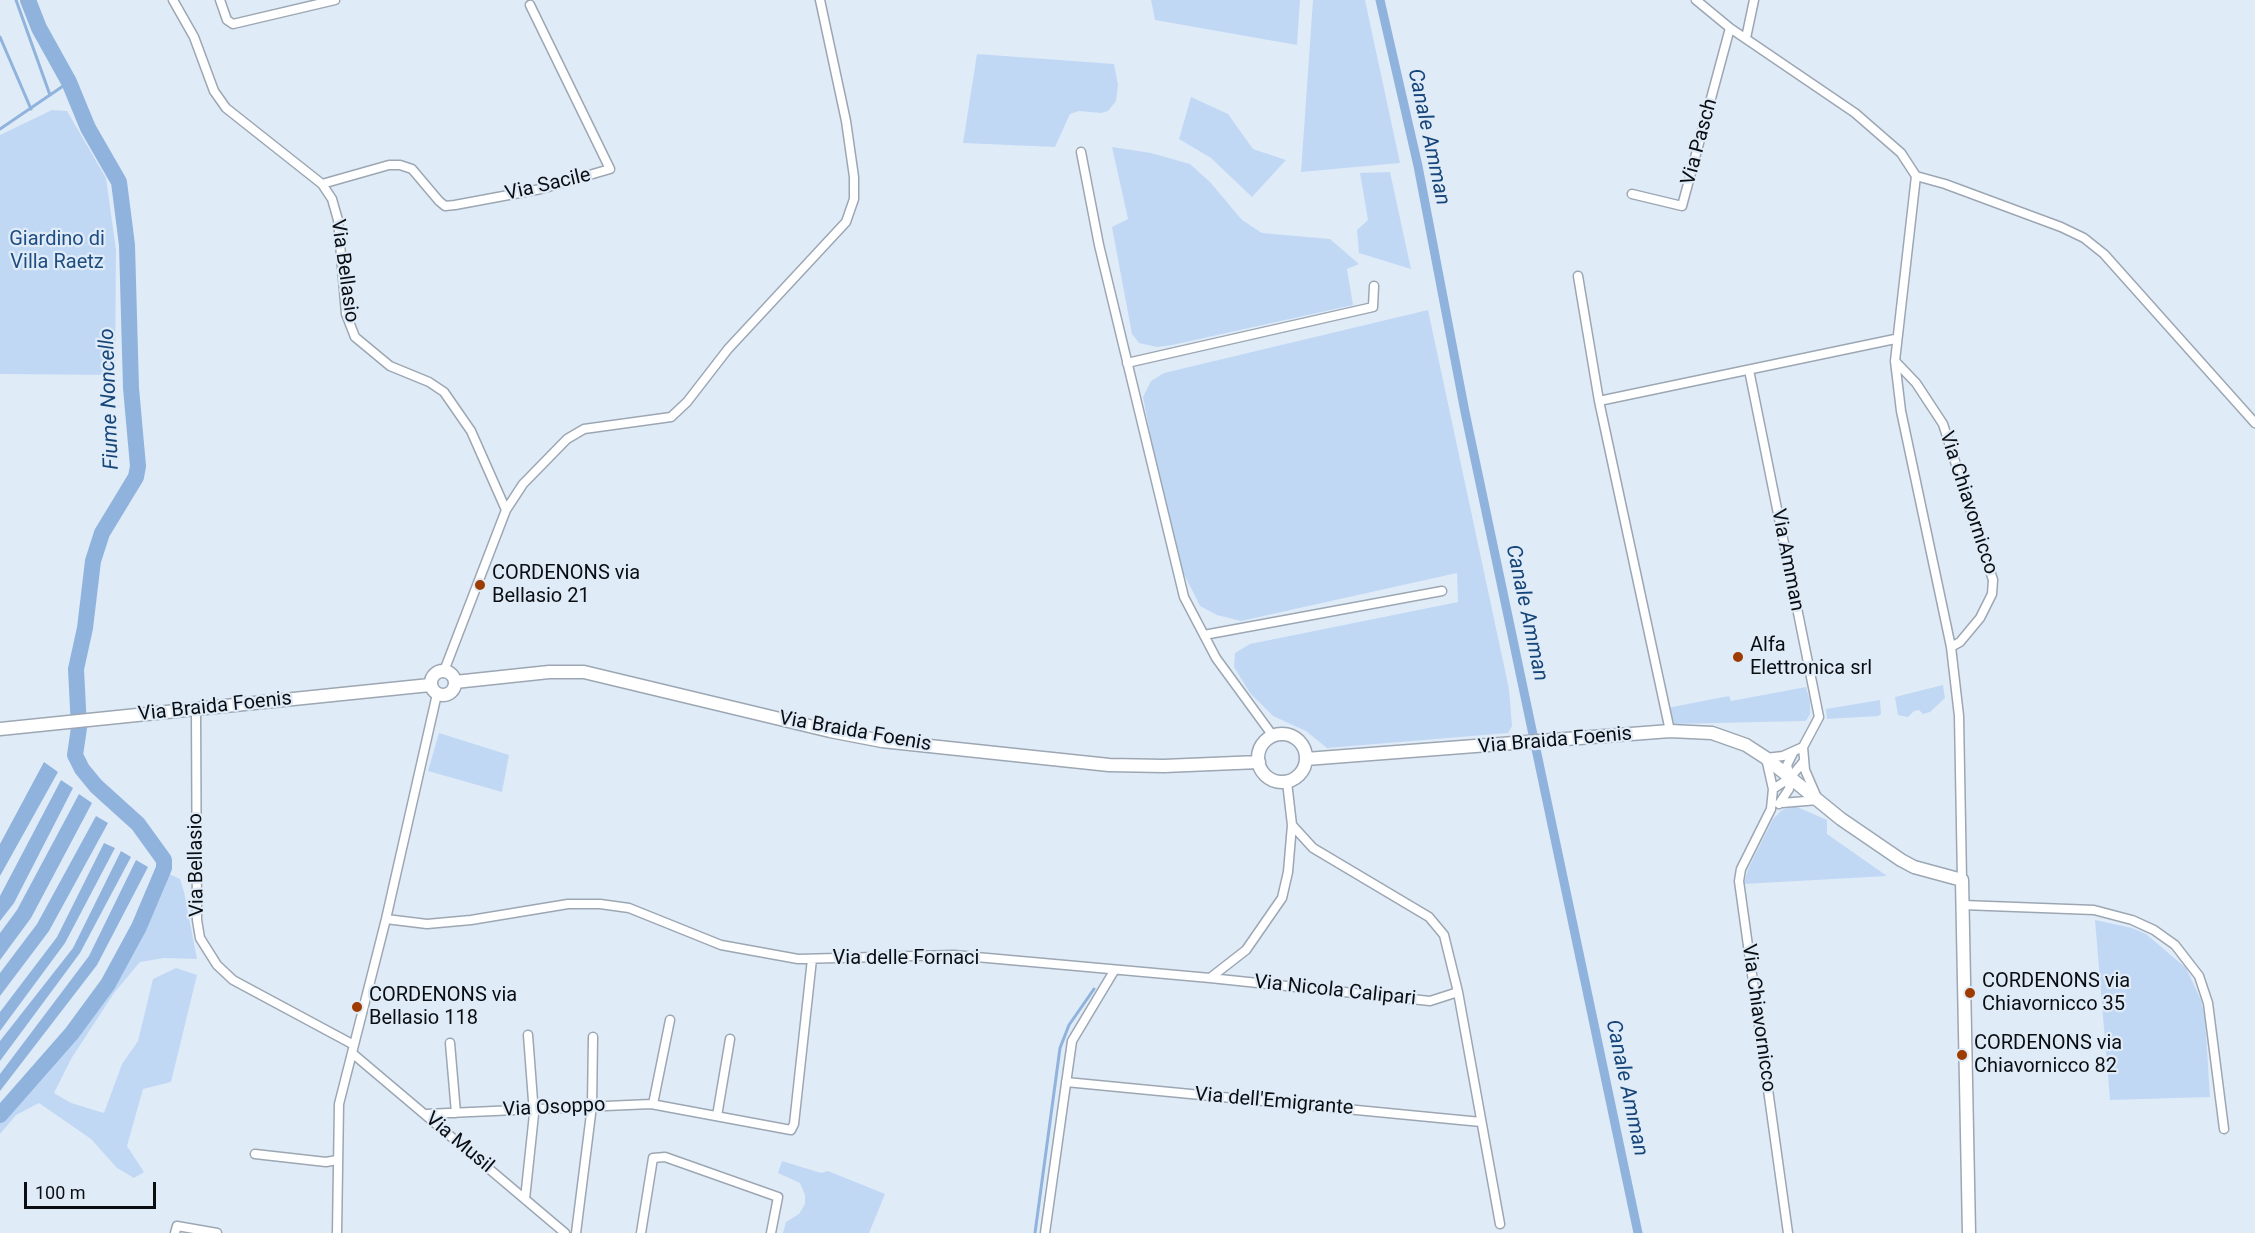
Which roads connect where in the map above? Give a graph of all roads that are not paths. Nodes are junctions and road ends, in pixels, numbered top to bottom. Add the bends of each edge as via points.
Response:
1 (173, 0) edge
2 (220, 0) edge
3 (335, 0) edge
4 (820, 0) edge
5 (1696, 0) edge
6 (1754, 0) edge
7 (530, 5) dead end
8 (1730, 28) junction
9 (1746, 39) junction
10 (1081, 152) dead end
11 (1916, 176) junction
12 (322, 184) junction
13 (1632, 194) dead end
14 (1578, 276) dead end
15 (1374, 286) dead end
16 (1895, 339) junction
17 (1895, 361) junction
18 (1127, 363) junction
19 (1749, 370) junction
20 (1599, 401) junction
21 (2255, 423) edge
22 (506, 510) junction
23 (1442, 591) dead end
24 (1204, 635) junction
25 (1952, 647) junction
26 (444, 671) junction
27 (455, 682) junction
28 (433, 690) junction
29 (196, 709) junction
30 (0, 729) edge
31 (1670, 732) junction
32 (1274, 736) junction
33 (1803, 747) junction
34 (1793, 753) junction
35 (1766, 758) junction
36 (1306, 759) junction
37 (1803, 761) junction
38 (1259, 762) junction
39 (1790, 778) junction
40 (1287, 782) junction
41 (1773, 789) junction
42 (1818, 800) junction
43 (1782, 802) junction
44 (1771, 809) junction
45 (1292, 825) junction
46 (1962, 880) junction
47 (1963, 905) junction
48 (386, 919) junction
49 (812, 959) junction
50 (1114, 971) junction
51 (1210, 978) junction
52 (1458, 992) junction
53 (670, 1020) dead end
54 (528, 1035) dead end
55 (593, 1037) dead end
56 (730, 1039) dead end
57 (450, 1043) dead end
58 (353, 1049) junction
59 (1066, 1082) junction
60 (653, 1104) junction
61 (592, 1106) junction
62 (533, 1108) junction
63 (456, 1113) junction
64 (426, 1114) junction
65 (717, 1116) junction
66 (1481, 1122) junction
67 (2224, 1129) dead end
68 (255, 1154) dead end
69 (337, 1160) junction
70 (525, 1199) junction
71 (1500, 1224) dead end
72 (175, 1233) edge
73 (217, 1233) edge
74 (337, 1233) edge
75 (565, 1233) edge
76 (576, 1233) edge
77 (642, 1233) edge
78 (771, 1233) edge
79 (1045, 1233) edge
80 (1788, 1233) edge
81 (1969, 1233) edge

1 - 12 street, Via Bellasio via 194,37 214,91 226,108
2 - 3 street via 227,20 233,24
4 - 22 street via 854,177 854,199 846,222 671,417 584,429 544,460
5 - 8 street
6 - 9 street
7 - 12 street, Via Sacile via 610,170 541,189 445,206 412,169 400,165
8 - 9 street
8 - 13 street, Via Pasch via 1682,206
9 - 11 street via 1855,113 1901,153
10 - 18 street
11 - 16 street, Via Chiavornicco
11 - 21 street via 2084,238 2104,254
12 - 22 street, Via Bellasio via 332,199 338,220 346,314 355,337 390,366 444,392 471,431
14 - 20 street
15 - 18 street via 1373,307
16 - 17 street, Via Chiavornicco
16 - 19 street
17 - 25 street, Via Chiavornicco via 1901,411
17 - 25 street, Via Chiavornicco via 1916,383 1943,424 1993,580 1992,594 1980,618
18 - 24 street via 1184,597
19 - 20 street
19 - 33 street, Via Amman via 1819,717
20 - 31 street
22 - 26 street
23 - 24 street
24 - 32 street via 1216,658
25 - 46 street, Via Chiavornicco via 1959,716
26 - 27 street
26 - 28 street via 432,676
27 - 28 street via 450,694
27 - 38 street, Via Braida Foenis via 584,672 882,741 1109,765
28 - 29 street, Via Braida Foenis
28 - 48 street
29 - 30 street, Via Braida Foenis
29 - 58 street, Via Bellasio via 196,920 200,938 232,980
31 - 35 street, Via Braida Foenis via 1724,736
31 - 36 street, Via Braida Foenis
32 - 36 street via 1294,738 1303,747
32 - 38 street via 1261,748
33 - 34 street
33 - 37 street, Via Amman
34 - 35 street
34 - 39 street via 1787,765
35 - 39 street, Via Braida Foenis
35 - 41 street, Via Chiavornicco
36 - 40 street via 1300,774
37 - 39 street
37 - 42 street, Via Amman
38 - 40 street via 1266,776
39 - 41 street
39 - 42 street
39 - 43 street
40 - 45 street
41 - 44 street, Via Chiavornicco
42 - 43 street
42 - 46 street via 1901,861
43 - 44 street
44 - 80 street, Via Chiavornicco via 1741,868 1739,881
45 - 51 street via 1282,898 1246,950
45 - 52 street via 1313,848 1429,917 1444,935
46 - 47 street, Via Chiavornicco
47 - 67 street via 2094,910 2132,920 2175,945 2199,976 2208,1003
47 - 81 street, Via Chiavornicco
48 - 49 street, Via delle Fornaci via 427,924 568,904 600,904 629,908 721,945
48 - 58 street
49 - 50 street, Via delle Fornaci via 954,955
49 - 65 street, Via Osoppo via 791,1130
50 - 51 street, Via delle Fornaci
50 - 59 street via 1072,1041
51 - 52 street, Via Nicola Calipari via 1430,1001
52 - 66 street
53 - 60 street
54 - 62 street
55 - 61 street
56 - 65 street
57 - 63 street
58 - 64 street, Via Musil
58 - 69 street via 339,1104
59 - 66 street, Via dell'Emigrante
59 - 79 street
60 - 61 street, Via Osoppo
60 - 65 street, Via Osoppo
61 - 62 street, Via Osoppo
61 - 76 street
62 - 63 street, Via Osoppo
62 - 70 street
63 - 64 street, Via Osoppo
64 - 70 street, Via Musil
66 - 71 street
68 - 69 street
69 - 74 street
70 - 75 street, Via Musil
72 - 73 street via 177,1226
77 - 78 street via 653,1158 665,1157 778,1197

